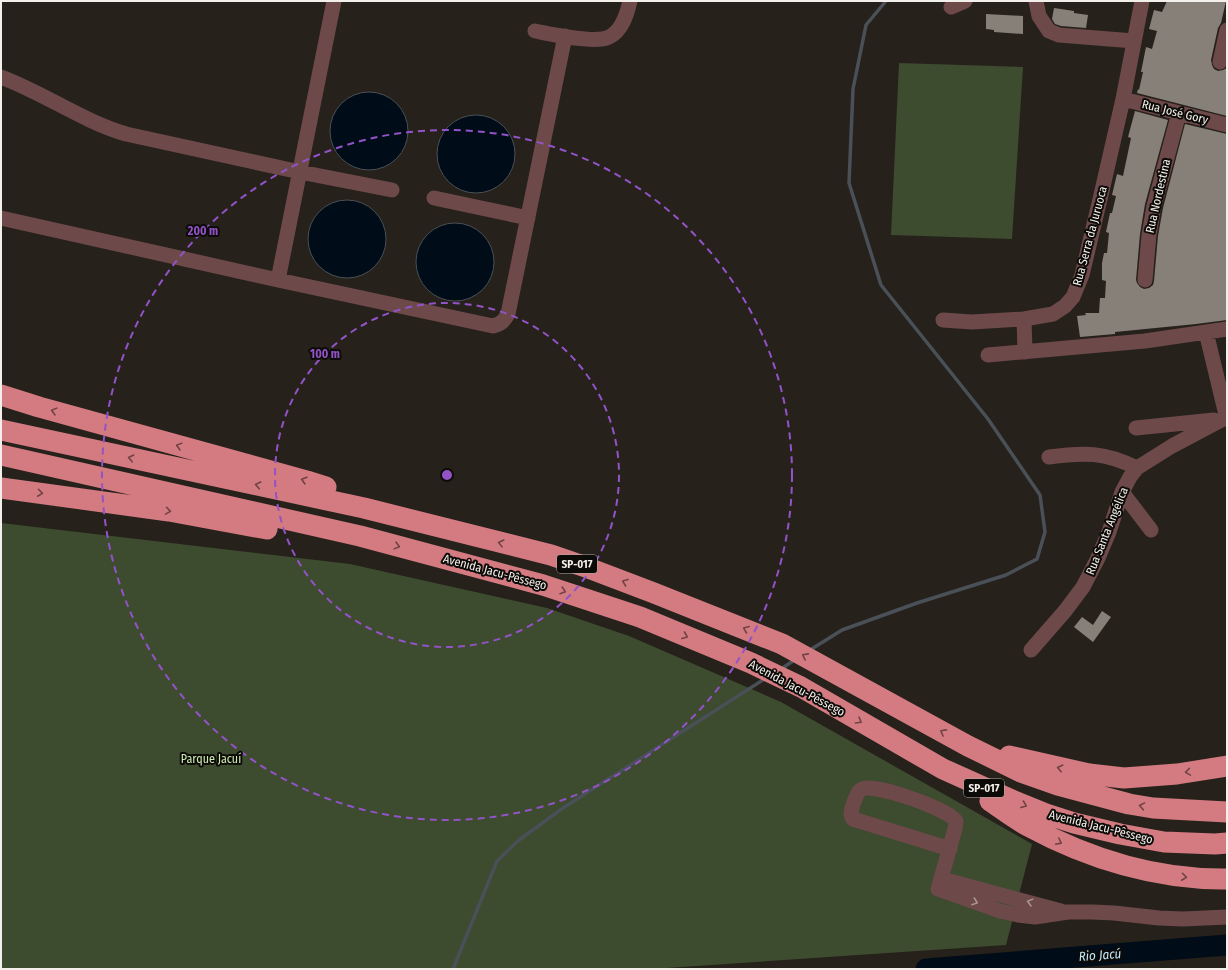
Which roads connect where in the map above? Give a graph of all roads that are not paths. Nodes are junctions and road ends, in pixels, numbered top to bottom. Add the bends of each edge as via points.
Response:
1 (630, 1) edge
2 (965, 1) edge
3 (1036, 1) edge
4 (1142, 1) edge
5 (333, 2) edge
6 (951, 7) dead end
7 (1227, 30) edge
8 (535, 31) dead end
9 (565, 36) junction
10 (1134, 41) junction
11 (1220, 62) dead end
12 (1, 77) edge
13 (1123, 99) junction
14 (1179, 113) junction
15 (1227, 125) edge
16 (300, 172) junction
17 (392, 190) dead end
18 (434, 198) dead end
19 (1, 218) edge
20 (528, 218) junction
21 (278, 280) junction
22 (1145, 280) dead end
23 (1024, 319) junction
24 (943, 320) dead end
25 (1227, 329) edge
26 (1206, 332) junction
27 (1025, 352) junction
28 (988, 355) dead end
29 (1, 395) edge
30 (1225, 419) edge
31 (1136, 428) dead end
32 (1, 430) edge
33 (1, 455) edge
34 (1049, 457) dead end
35 (1137, 468) junction
36 (1, 488) edge
37 (1122, 492) junction
38 (364, 508) junction
39 (1151, 530) dead end
40 (360, 536) junction
41 (1031, 650) dead end
42 (968, 746) junction
43 (1227, 766) edge
44 (943, 769) junction
45 (1227, 812) edge
46 (1227, 843) edge
47 (950, 849) junction
48 (1227, 879) edge
49 (1227, 917) edge

1 - 9 street via 621,25 608,38
2 - 6 street
3 - 10 street via 1039,16 1049,31 1059,36
4 - 10 street, Rua Serra da Juruoca
5 - 16 street
7 - 11 street
8 - 9 street
9 - 20 street
10 - 13 street, Rua Serra da Juruoca
12 - 16 street via 91,121 126,134
13 - 14 street, Rua José Gory
13 - 23 street, Rua Serra da Juruoca via 1082,275 1073,297 1053,314
14 - 15 street, Rua José Gory
14 - 22 street, Rua Nordestina via 1154,206
16 - 17 street
16 - 21 street
18 - 20 street
19 - 21 street
20 - 21 street via 508,314 499,324 493,326
23 - 24 street, Rua Serra da Juruoca via 972,322
23 - 27 street
25 - 26 street
26 - 27 street via 1145,341
26 - 30 street
27 - 28 street
38 -> 29 highway via 345,494 307,481
30 - 31 street
30 - 35 street, Rua Santa Angélica via 1172,446
38 -> 32 highway
33 - 40 highway, Avenida Jacu-Pêssego
34 - 35 street via 1098,454
35 - 37 street, Rua Santa Angélica
36 -> 40 highway via 169,511 328,541
37 - 39 street
37 - 41 street, Rua Santa Angélica via 1106,539 1083,587
42 -> 38 highway, SP-017 via 782,644 654,593 551,555
40 -> 44 highway, Avenida Jacu-Pêssego / SP-017 via 544,585 640,617 751,663 801,687
43 -> 42 highway via 1177,774 1107,777
45 -> 42 highway, SP-017 via 1153,808 1129,804 1021,772
44 -> 46 highway, Avenida Jacu-Pêssego / SP-017 via 1014,801 1074,823 1164,842
44 -> 48 highway via 1027,825 1065,845 1116,863 1159,873 1203,879
47 - 47 street via 956,824 954,818 886,790 868,788 859,792 851,811 853,820
47 - 49 street via 940,884 1000,911 1035,916 1068,912 1183,919

